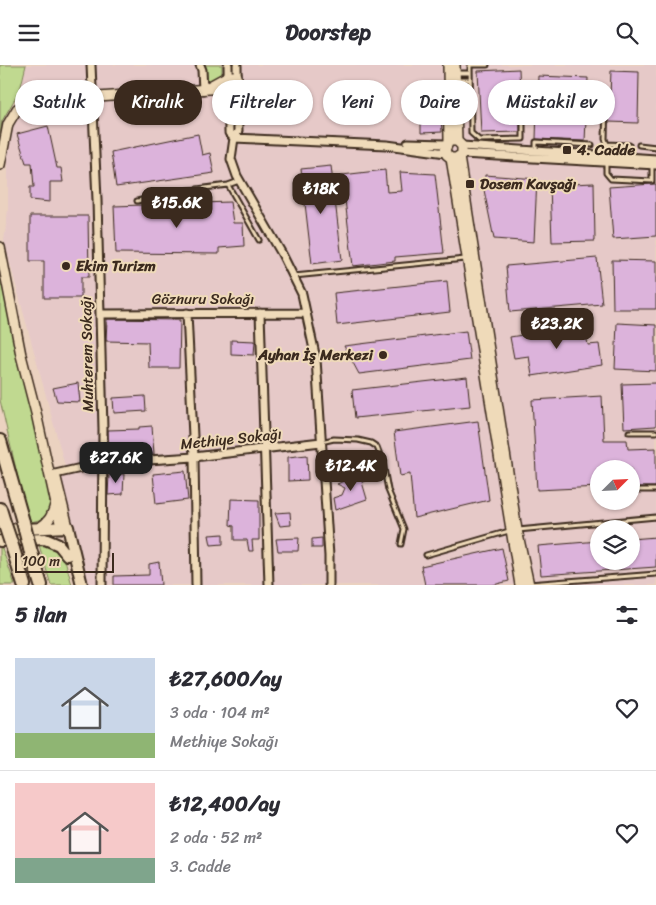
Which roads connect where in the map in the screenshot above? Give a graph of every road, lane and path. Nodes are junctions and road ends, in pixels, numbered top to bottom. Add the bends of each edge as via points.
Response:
1 (91, 65) edge
2 (200, 65) edge
3 (228, 65) edge
4 (237, 65) edge
5 (487, 65) edge
6 (452, 73) edge
7 (470, 73) junction
8 (232, 76) junction
9 (91, 80) edge
10 (232, 80) edge
11 (470, 80) joint
12 (212, 89) edge
13 (203, 90) junction
14 (104, 96) edge
15 (15, 112) edge
16 (93, 125) edge
17 (230, 125) edge
18 (471, 125) edge
19 (523, 125) edge
20 (605, 125) edge
21 (234, 138) junction
22 (607, 144) junction
23 (592, 145) dead end
24 (629, 145) dead end
25 (640, 145) dead end
26 (656, 147) edge
27 (454, 149) junction
28 (536, 154) junction
29 (606, 159) junction
30 (654, 162) edge
31 (0, 165) edge
32 (240, 181) junction
33 (228, 185) junction
34 (138, 201) dead end
35 (260, 240) dead end
36 (0, 247) edge
37 (471, 259) junction
38 (294, 276) junction
39 (188, 313) junction
40 (260, 313) junction
41 (306, 313) junction
42 (100, 314) junction
43 (36, 413) junction
44 (629, 432) dead end
45 (656, 432) edge
46 (0, 441) edge
47 (321, 442) junction
48 (265, 450) junction
49 (194, 457) junction
50 (103, 463) junction
51 (55, 473) junction
52 (640, 490) edge
53 (656, 490) edge
54 (55, 505) junction
55 (0, 509) edge
56 (656, 517) edge
57 (2, 526) edge
58 (38, 528) junction
59 (514, 530) junction
60 (65, 532) junction
61 (45, 539) junction
62 (0, 541) edge
63 (401, 544) dead end
64 (68, 555) junction
65 (426, 555) dead end
66 (656, 574) edge
67 (24, 585) edge
68 (41, 585) edge
69 (76, 585) edge
70 (82, 585) edge
71 (102, 585) edge
72 (196, 585) edge
73 (269, 585) edge
74 (329, 585) edge
75 (523, 585) edge

1 - 9 street, Muhterem Sokağı
2 - 13 street
3 - 8 street
4 - 8 street
5 - 7 lane via 470,65
6 - 7 lane
6 - 11 lane
6 - 27 street
7 - 11 lane
8 - 10 street
8 - 13 street
12 - 13 street
13 - 14 street
15 - 31 street via 8,124
16 - 42 street, Muhterem Sokağı
17 - 21 street via 229,133
18 - 19 lane via 471,133 479,140 523,139
20 - 22 lane
21 - 27 street via 387,145 411,143
21 - 32 street via 231,159
22 - 24 lane
22 - 29 lane
23 - 28 lane via 536,142
25 - 26 lane
27 - 28 street
27 - 37 street
28 - 29 street
29 - 30 street
29 - 30 lane via 606,173 610,179 652,181
32 - 33 lane
32 - 38 street
33 - 34 lane
33 - 35 lane
36 - 43 street
37 - 38 lane
37 - 59 street
38 - 41 street
39 - 40 street, Göznuru Sokağı
39 - 42 street, Göznuru Sokağı
39 - 49 street
40 - 41 street, Göznuru Sokağı
40 - 48 street
41 - 47 street via 316,359
42 - 50 street, Muhterem Sokağı
43 - 51 street
43 - 54 street
44 - 45 lane
46 - 68 highway, bridge
47 - 48 street, Methiye Sokağı
47 - 63 lane via 334,439 358,441 377,447 388,490 404,529
47 - 74 street
48 - 49 street, Methiye Sokağı
48 - 73 street
49 - 50 street, Methiye Sokağı
49 - 72 street
50 - 51 street, Methiye Sokağı
50 - 71 street, Muhterem Sokağı
51 - 60 street
52 - 53 lane
54 - 58 street via 47,523
54 - 60 street
55 - 57 highway
56 - 59 lane
57 - 58 main road
57 - 67 highway, bridge
58 - 60 main road
59 - 65 lane
59 - 75 street
60 - 61 main road
60 - 64 main road
60 - 70 main road
61 - 62 main road
61 - 64 main road
64 - 69 main road
66 - 75 lane

